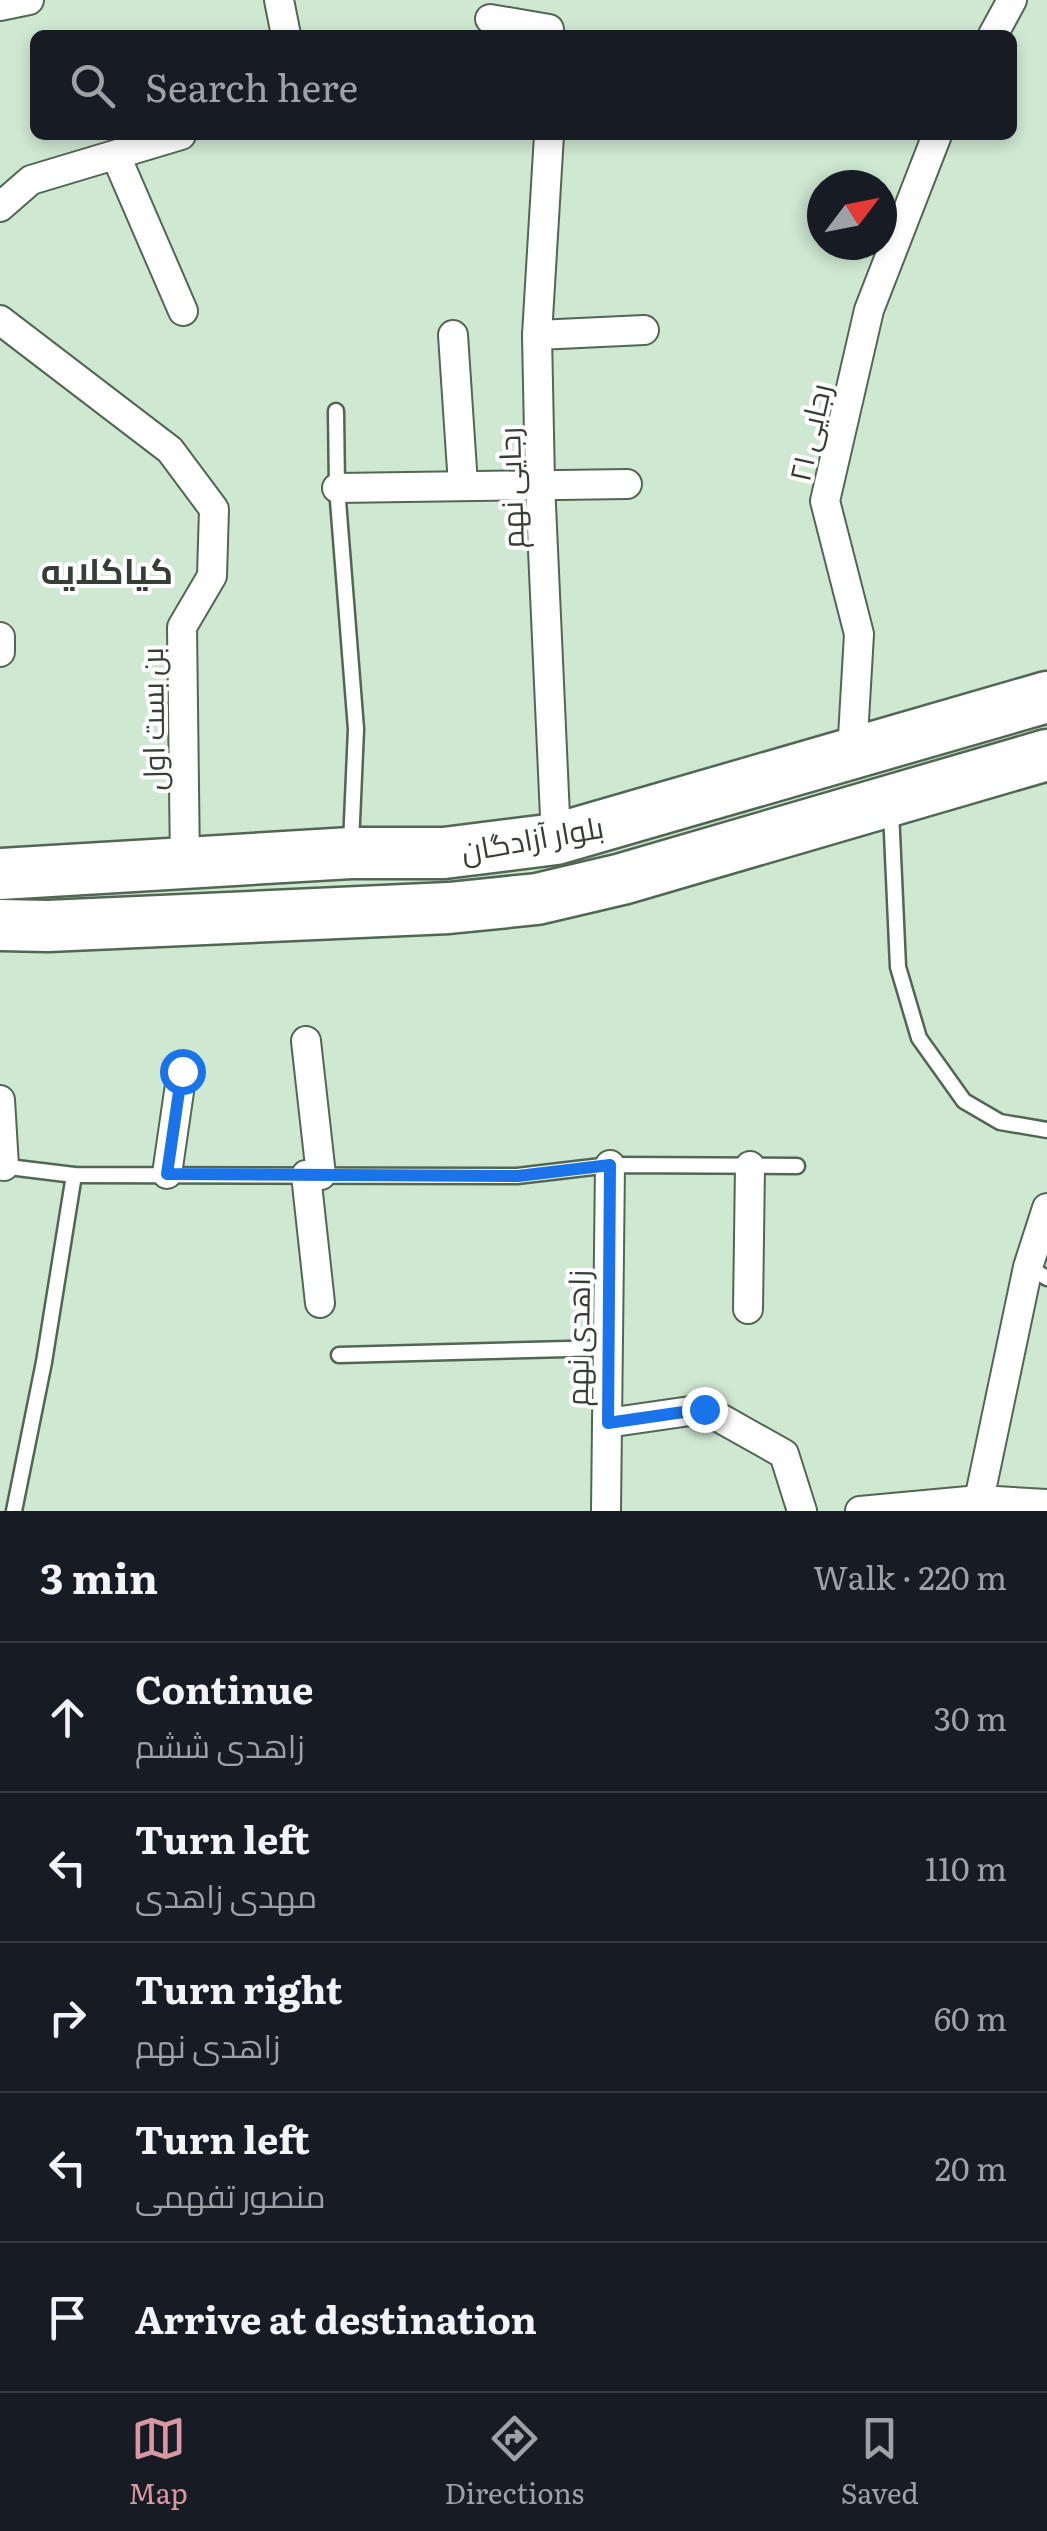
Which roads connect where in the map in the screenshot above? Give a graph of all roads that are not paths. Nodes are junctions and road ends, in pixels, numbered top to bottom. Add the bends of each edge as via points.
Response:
1 (28, 0) edge
2 (280, 0) edge
3 (550, 0) edge
4 (1012, 0) edge
5 (0, 6) edge
6 (490, 20) dead end
7 (285, 30) edge
8 (539, 30) edge
9 (549, 30) edge
10 (996, 30) edge
11 (166, 140) edge
12 (549, 140) edge
13 (935, 140) edge
14 (116, 156) junction
15 (0, 207) edge
16 (183, 310) dead end
17 (0, 320) edge
18 (644, 330) dead end
19 (452, 335) dead end
20 (537, 335) junction
21 (336, 411) dead end
22 (540, 483) junction
23 (627, 484) dead end
24 (462, 485) junction
25 (337, 488) junction
26 (0, 637) edge
27 (0, 652) edge
28 (1047, 696) edge
29 (852, 754) junction
30 (1047, 755) edge
31 (891, 801) junction
32 (556, 839) junction
33 (351, 853) junction
34 (185, 864) junction
35 (0, 874) edge
36 (0, 925) edge
37 (306, 1042) dead end
38 (182, 1071) dead end
39 (0, 1100) edge
40 (1047, 1130) edge
41 (610, 1165) junction
42 (2, 1166) edge
43 (750, 1166) junction
44 (797, 1166) dead end
45 (167, 1174) junction
46 (313, 1175) junction
47 (74, 1176) junction
48 (1047, 1208) edge
49 (1037, 1273) edge
50 (320, 1303) dead end
51 (748, 1310) dead end
52 (609, 1348) junction
53 (340, 1356) dead end
54 (608, 1423) junction
55 (1047, 1504) edge
56 (976, 1505) edge
57 (14, 1511) edge
58 (606, 1511) edge
59 (802, 1511) edge
60 (860, 1511) edge

1 - 5 street
2 - 7 street
3 - 9 street
4 - 10 street
6 - 8 street
11 - 14 street
12 - 20 street, رجایی نهم
13 - 29 street, رجایی ۲۱ via 870,310 825,501 859,634
14 - 15 street via 31,180
14 - 16 street
17 - 34 street, بن بست اول via 170,450 214,509 212,576 182,627
18 - 20 street
19 - 24 street
20 - 22 street, رجایی نهم
21 - 25 lane
22 - 23 street
22 - 24 street
22 - 32 street, رجایی نهم
24 - 25 street
25 - 33 lane via 356,729
26 - 27 street
28 - 29 highway, بلوار آزادگان
29 - 32 highway, بلوار آزادگان
30 - 31 highway, بلوار آزادگان
31 - 36 highway, بلوار آزادگان via 536,899
31 - 40 lane via 898,967 920,1038 964,1100 1000,1122
32 - 33 highway, بلوار آزادگان via 444,853
33 - 34 highway, بلوار آزادگان
34 - 35 highway, بلوار آزادگان
37 - 46 street
38 - 45 street
39 - 42 street
41 - 43 lane
41 - 46 lane via 518,1176
41 - 52 street, زاهدی نهم
42 - 47 lane
43 - 44 lane
43 - 51 street
45 - 46 lane
45 - 47 lane
46 - 50 street
47 - 57 lane
48 - 49 street
49 - 56 street
52 - 53 lane
52 - 54 street, زاهدی نهم
54 - 58 street, زاهدی نهم
54 - 59 street via 704,1409 784,1454
55 - 56 street
56 - 60 street

